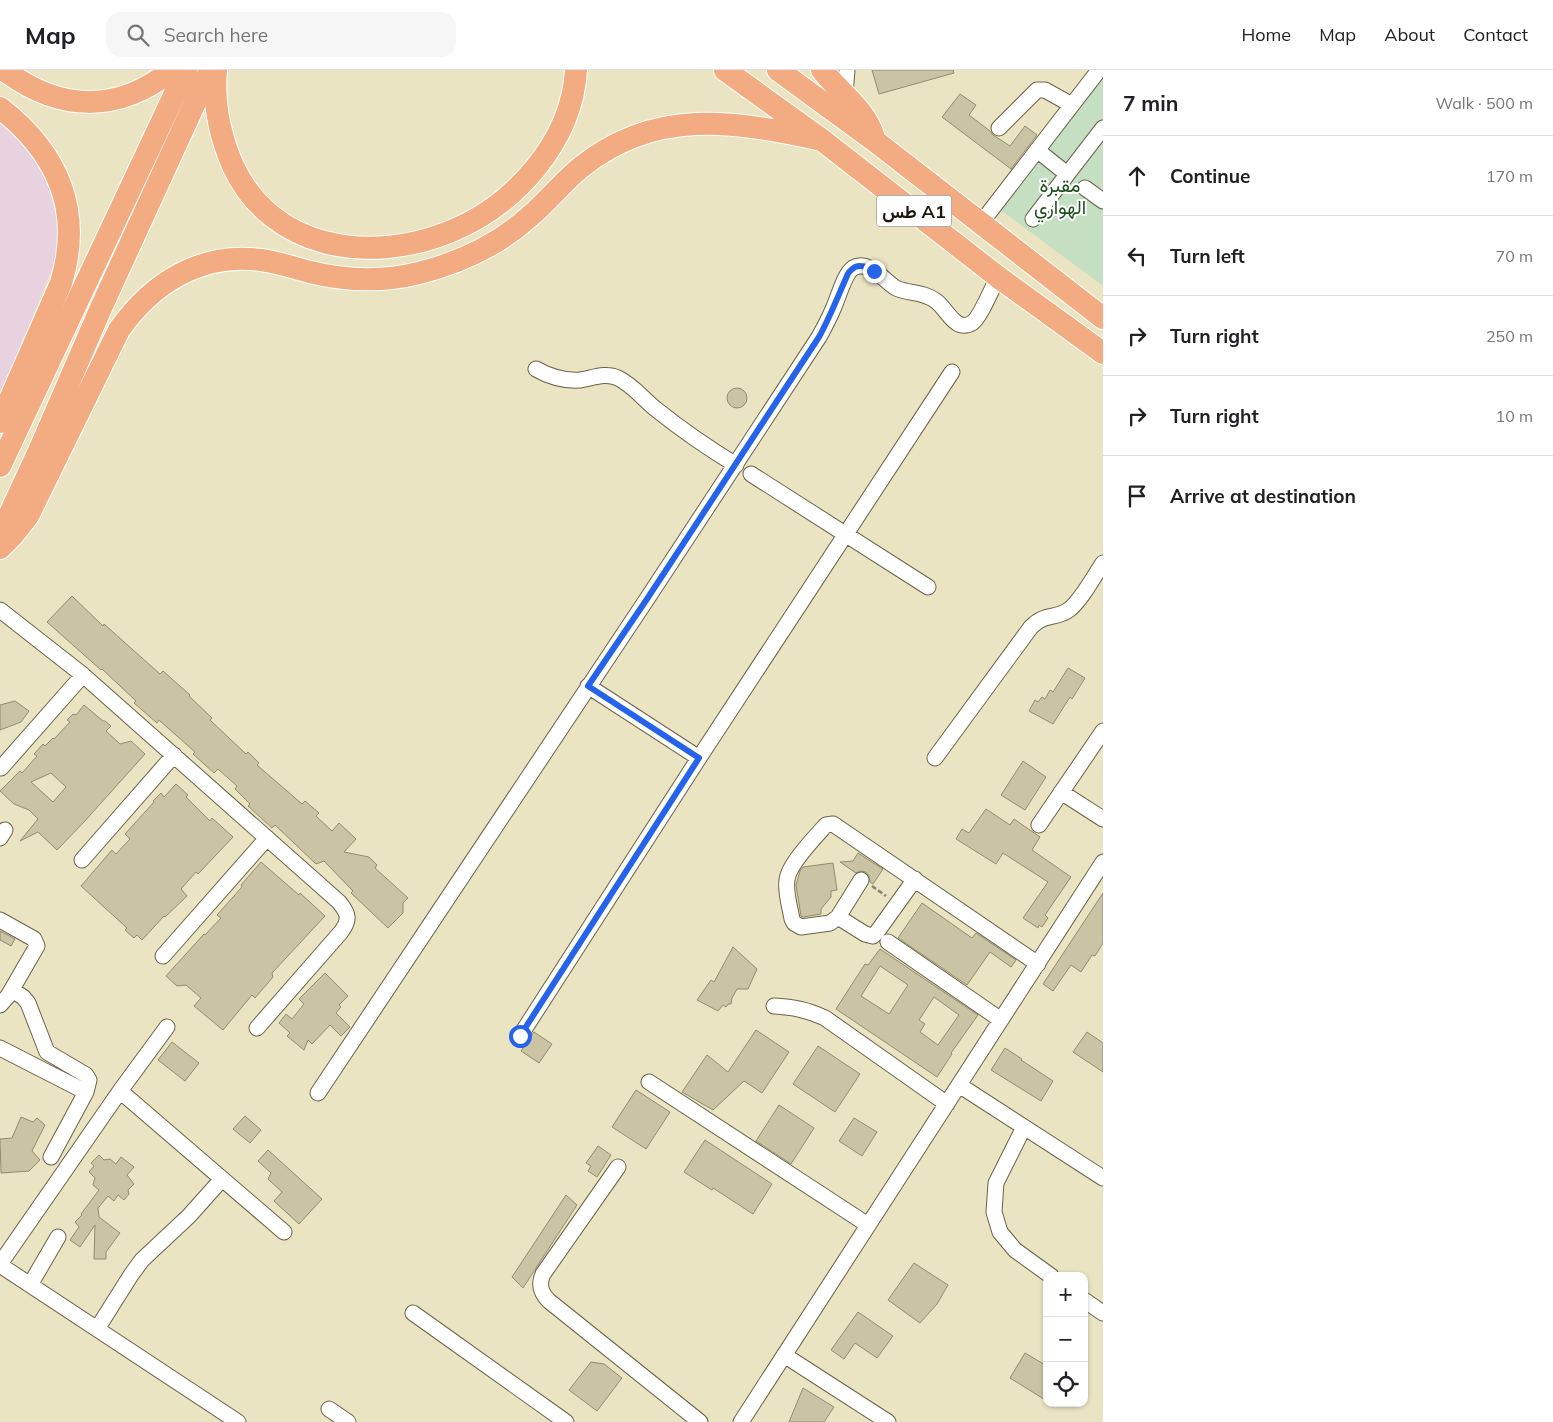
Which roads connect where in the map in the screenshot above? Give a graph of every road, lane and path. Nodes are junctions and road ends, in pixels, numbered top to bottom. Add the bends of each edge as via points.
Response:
1 (4, 70) edge
2 (172, 70) edge
3 (186, 70) edge
4 (210, 70) edge
5 (216, 70) edge
6 (576, 70) edge
7 (725, 70) edge
8 (778, 70) edge
9 (822, 70) edge
10 (847, 70) edge
11 (1095, 72) edge
12 (845, 95) junction
13 (1072, 105) junction
14 (0, 108) edge
15 (998, 128) dead end
16 (1103, 128) edge
17 (822, 140) junction
18 (875, 141) junction
19 (1037, 150) junction
20 (1067, 174) junction
21 (1085, 188) dead end
22 (1103, 201) edge
23 (1032, 219) dead end
24 (981, 223) junction
25 (998, 277) junction
26 (1103, 318) edge
27 (1103, 353) edge
28 (536, 369) dead end
29 (952, 372) dead end
30 (0, 422) edge
31 (736, 465) junction
32 (0, 466) edge
33 (751, 474) dead end
34 (846, 534) junction
35 (0, 536) edge
36 (0, 548) edge
37 (1103, 563) edge
38 (928, 587) dead end
39 (0, 610) edge
40 (83, 675) junction
41 (588, 686) junction
42 (1103, 731) edge
43 (174, 756) junction
44 (699, 758) junction
45 (935, 758) dead end
46 (1, 768) dead end
47 (1061, 792) junction
48 (1103, 819) edge
49 (1039, 825) dead end
50 (267, 838) junction
51 (82, 860) dead end
52 (1103, 862) edge
53 (915, 879) junction
54 (861, 880) joint
55 (897, 904) junction
56 (838, 917) junction
57 (0, 920) edge
58 (888, 942) dead end
59 (163, 956) dead end
60 (1038, 964) junction
61 (12, 990) junction
62 (0, 1005) edge
63 (774, 1006) dead end
64 (1001, 1020) junction
65 (167, 1027) dead end
66 (257, 1028) dead end
67 (520, 1036) dead end
68 (0, 1048) edge
69 (649, 1082) dead end
70 (959, 1085) junction
71 (120, 1091) junction
72 (86, 1092) junction
73 (318, 1093) dead end
74 (947, 1104) junction
75 (1024, 1127) junction
76 (51, 1157) dead end
77 (618, 1167) dead end
78 (1103, 1178) edge
79 (222, 1179) junction
80 (868, 1225) junction
81 (284, 1232) dead end
82 (58, 1237) dead end
83 (0, 1265) edge
84 (1045, 1272) edge
85 (30, 1285) junction
86 (1088, 1303) edge
87 (413, 1313) dead end
88 (1103, 1313) edge
89 (97, 1329) junction
90 (784, 1355) junction
91 (329, 1410) dead end
92 (238, 1422) edge
93 (348, 1422) edge
94 (566, 1422) edge
95 (700, 1422) edge
96 (741, 1422) edge
97 (888, 1422) edge

1 - 2 highway via 46,94 96,102 127,95
3 - 32 highway
4 - 35 highway
5 - 6 highway via 217,112 224,143 236,172 252,196 283,224 308,237 336,245 369,247 402,245 450,232 484,214 513,192 537,166 556,138 569,107
7 - 17 highway, طس A1
8 - 18 highway, طس A1
9 - 12 highway
10 - 12 street
11 - 13 street
12 - 18 highway via 866,118
13 - 15 street via 1045,90 1037,90
13 - 19 street
14 - 30 highway via 25,130 53,167 68,208 70,238 62,283
16 - 20 street
17 - 25 highway, طس A1
17 - 36 highway via 718,123 678,124 643,133 594,157 527,219 497,240 467,257 417,273 383,279 348,279 274,262 242,259 208,263 177,275 145,298 128,316 28,516
18 - 24 highway, طس A1
19 - 20 street
19 - 24 street
20 - 23 street
21 - 22 street
24 - 26 highway, طس A1
25 - 27 highway, طس A1
25 - 31 street via 977,317 964,325 954,321 934,299 895,288 864,266 852,269 819,337
28 - 31 street via 567,380 606,375 620,378 681,429
29 - 34 street
31 - 41 street
33 - 34 street
34 - 38 street
34 - 44 street
37 - 45 street via 1074,605 1063,613 1043,618 1031,627
39 - 40 street
40 - 43 street
40 - 46 street
41 - 44 street
41 - 73 street
42 - 47 street
43 - 50 street
43 - 51 street
44 - 67 street
47 - 48 street
47 - 49 street
50 - 59 street
50 - 66 street via 339,902 348,918 346,926
52 - 60 street
53 - 55 street
53 - 56 street via 836,825 826,825 790,869 787,889 792,919 798,926 830,923
53 - 60 street
54 - 55 path
54 - 56 street
55 - 56 street via 873,936 867,936
57 - 61 street via 37,943
58 - 64 street
60 - 64 street
61 - 62 street
61 - 72 street via 30,1006 48,1052 88,1078
63 - 74 street via 794,1007 825,1018
64 - 70 street
65 - 71 street
68 - 72 street
69 - 80 street
70 - 74 street
70 - 75 street
71 - 79 street
71 - 83 street
72 - 76 street
74 - 80 street
75 - 78 street
75 - 84 street via 996,1183 994,1212 1000,1232 1015,1250
77 - 95 street via 543,1274 541,1290 550,1301
79 - 81 street
79 - 89 street via 189,1216 142,1260
80 - 90 street
82 - 85 street
83 - 85 street
85 - 89 street
86 - 88 street
87 - 94 street
89 - 92 street
90 - 96 street
90 - 97 street
91 - 93 street

